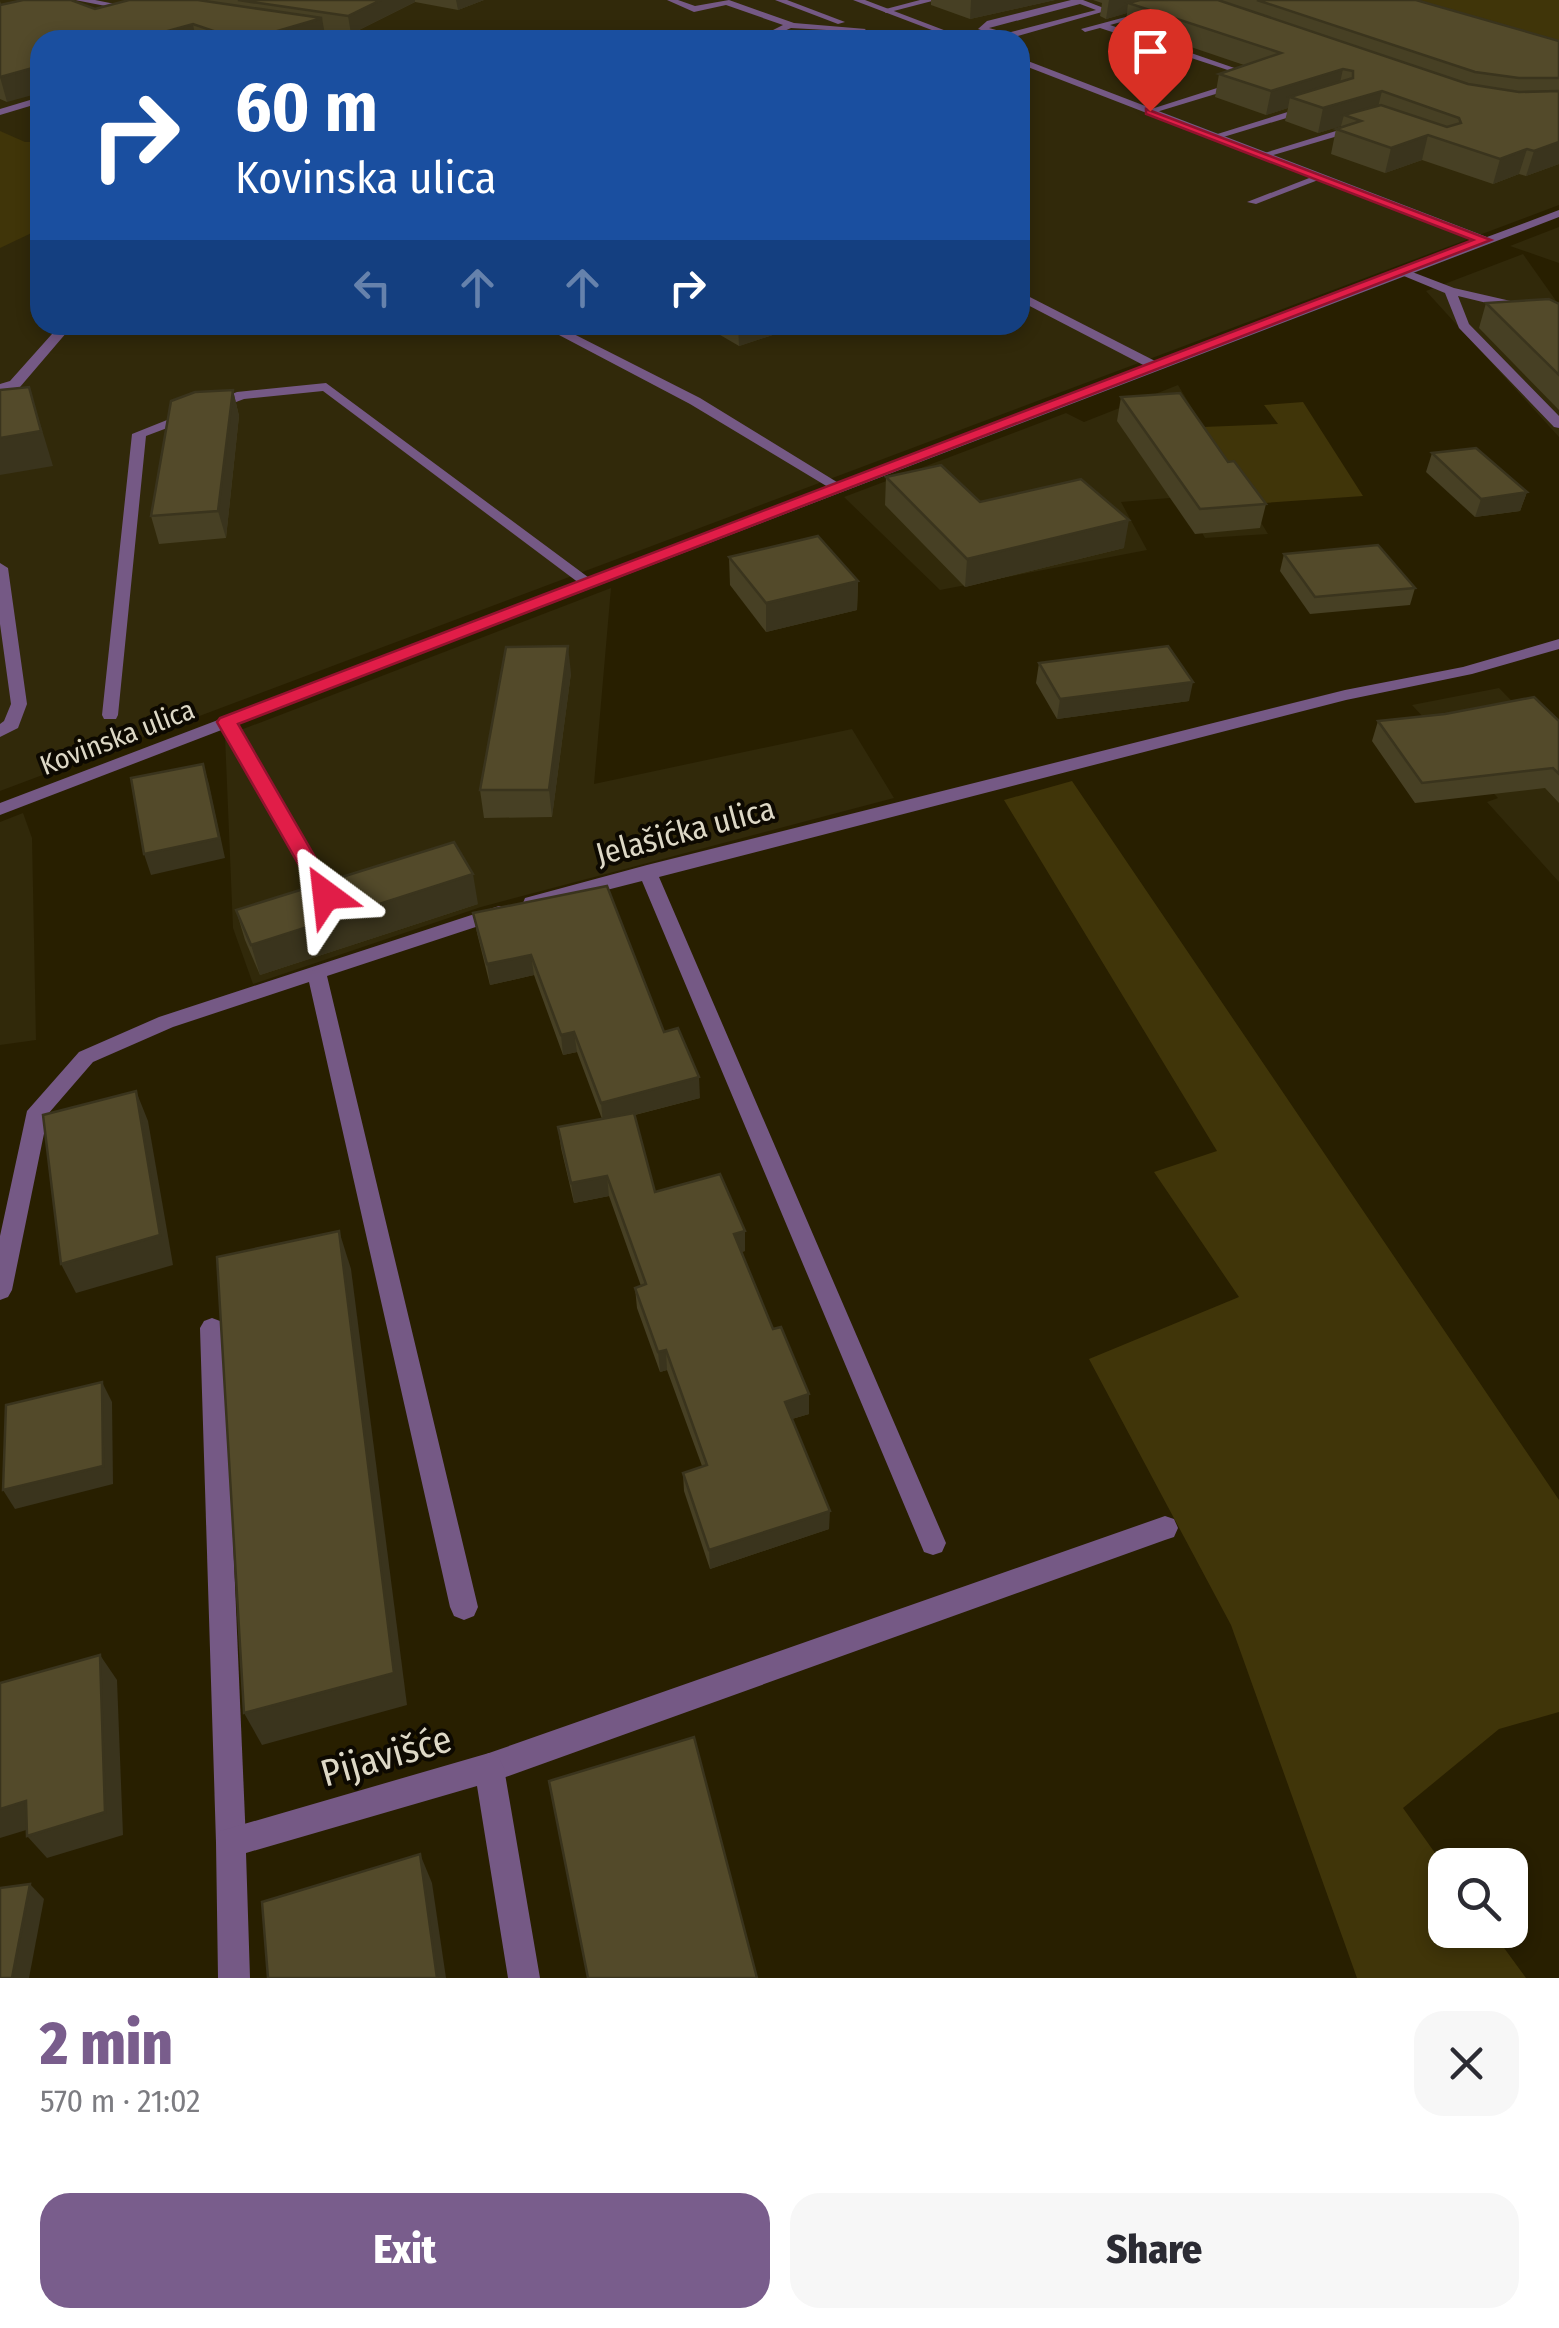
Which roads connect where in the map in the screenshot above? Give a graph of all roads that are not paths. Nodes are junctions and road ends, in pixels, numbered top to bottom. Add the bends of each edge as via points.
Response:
1 (79, 0) edge
2 (672, 0) edge
3 (780, 0) edge
4 (862, 0) edge
5 (932, 0) edge
6 (723, 1) edge
7 (1077, 1) edge
8 (1200, 5) edge
9 (149, 10) edge
10 (886, 10) junction
11 (1101, 25) junction
12 (790, 26) junction
13 (833, 28) junction
14 (781, 30) edge
15 (829, 30) edge
16 (940, 30) edge
17 (987, 30) edge
18 (1021, 30) edge
19 (1069, 34) dead end
20 (1030, 65) edge
21 (30, 103) edge
22 (1324, 104) edge
23 (1150, 111) junction
24 (0, 112) edge
25 (1375, 122) edge
26 (1216, 136) junction
27 (1263, 155) junction
28 (1321, 177) junction
29 (1252, 202) dead end
30 (1559, 213) edge
31 (1485, 240) junction
32 (1403, 272) junction
33 (1450, 291) junction
34 (1030, 301) edge
35 (1559, 325) edge
36 (58, 335) edge
37 (569, 335) edge
38 (1155, 366) junction
39 (0, 388) edge
40 (1559, 424) edge
41 (838, 487) junction
42 (0, 568) edge
43 (588, 583) junction
44 (1559, 644) edge
45 (110, 716) dead end
46 (226, 722) junction
47 (0, 732) edge
48 (0, 809) edge
49 (648, 870) junction
50 (326, 895) edge
51 (316, 970) junction
52 (0, 1290) edge
53 (212, 1328) dead end
54 (1165, 1528) dead end
55 (934, 1544) dead end
56 (464, 1608) dead end
57 (490, 1768) junction
58 (231, 1842) junction
59 (234, 1978) edge
60 (524, 1978) edge

1 - 9 street
2 - 6 street via 694,8
3 - 13 street via 862,29
4 - 10 street
5 - 10 street
6 - 12 street
7 - 17 street via 990,23 982,28
7 - 18 street via 1106,10
8 - 11 street
10 - 16 street
11 - 19 street
11 - 23 street via 1244,78
12 - 13 street
12 - 14 street
13 - 15 street
20 - 23 street
21 - 24 street
22 - 26 street
23 - 26 street
25 - 27 street
26 - 27 street
27 - 28 street
28 - 29 street
28 - 31 street
30 - 31 street, Kovinska ulica
31 - 32 street, Kovinska ulica
32 - 33 street
32 - 38 street, Kovinska ulica
33 - 35 street via 1528,310
33 - 40 street via 1463,325
34 - 38 street
36 - 39 street via 14,384
37 - 41 street via 700,401
38 - 41 street, Kovinska ulica
41 - 43 street, Kovinska ulica
42 - 47 street via 19,704 12,724
43 - 45 street via 326,388 242,396 139,434
43 - 46 street, Kovinska ulica
44 - 49 street, Jelašićka ulica
46 - 48 street, Kovinska ulica
46 - 50 street
49 - 51 street, Jelašićka ulica
49 - 55 street
51 - 52 street, Jelašićka ulica via 86,1057 38,1111
51 - 56 street
53 - 58 street
54 - 57 street
57 - 58 street, Pijavišće
57 - 60 street, Pijavišće
58 - 59 street

